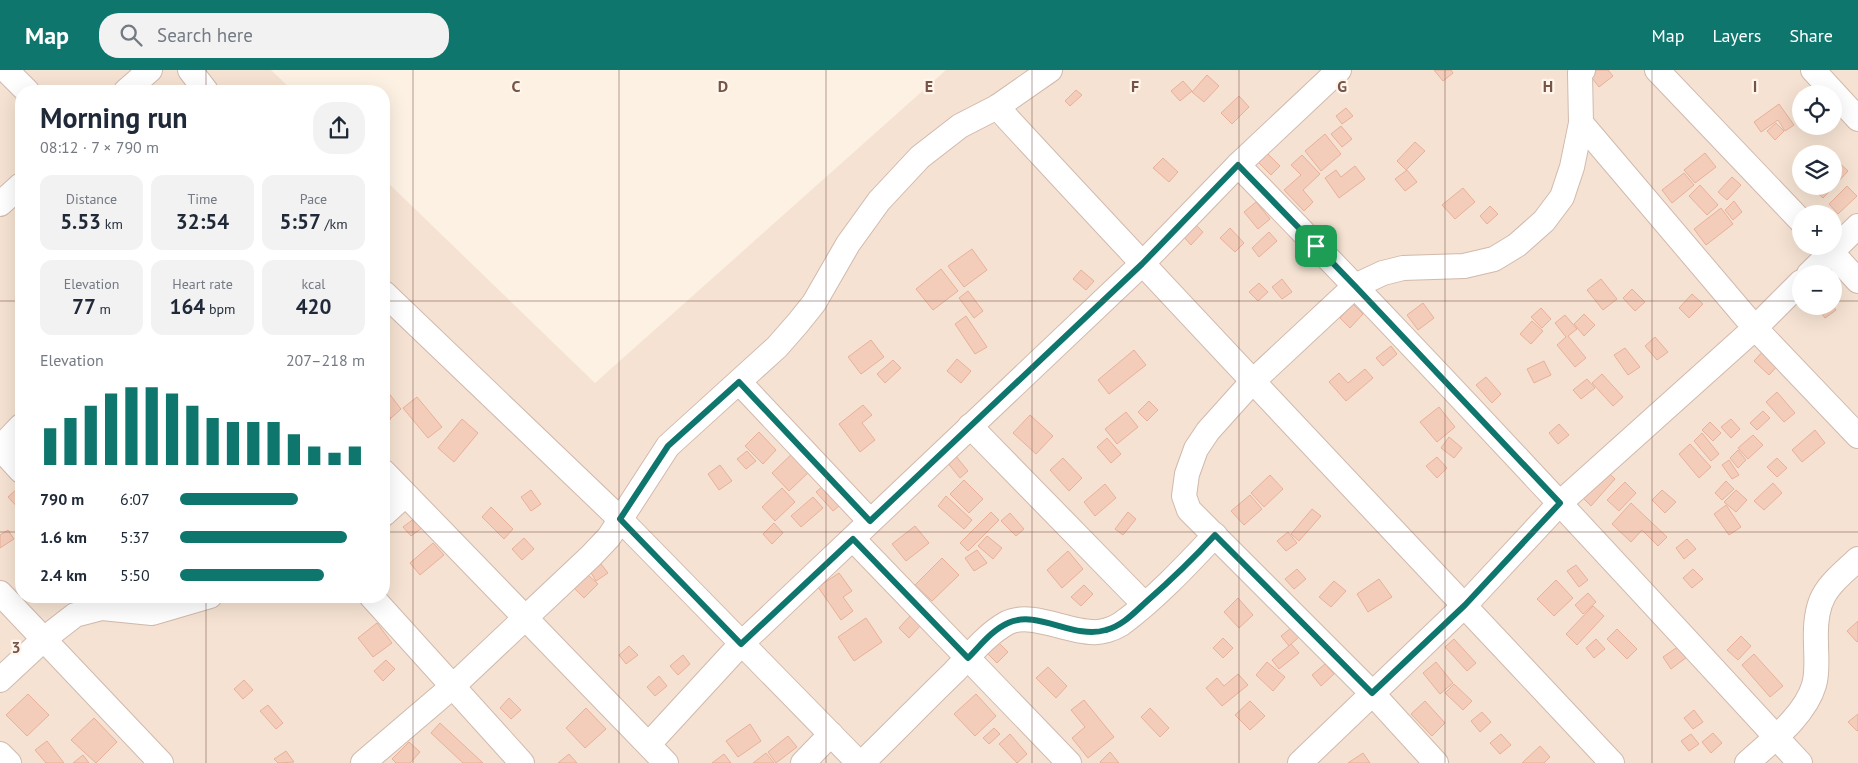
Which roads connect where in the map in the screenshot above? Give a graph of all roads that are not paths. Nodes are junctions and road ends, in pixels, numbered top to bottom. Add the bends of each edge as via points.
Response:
1 (6, 70) edge
2 (150, 70) edge
3 (190, 70) edge
4 (1050, 70) edge
5 (1339, 70) edge
6 (1583, 70) edge
7 (1657, 70) edge
8 (1813, 70) edge
9 (21, 85) edge
10 (133, 85) edge
11 (201, 85) edge
12 (997, 107) junction
13 (1858, 119) edge
14 (1581, 123) junction
15 (1238, 165) junction
16 (15, 190) edge
17 (0, 204) edge
18 (1792, 211) edge
19 (1858, 226) edge
20 (1842, 238) edge
21 (1823, 255) edge
22 (1834, 255) edge
23 (1142, 264) junction
24 (1816, 265) edge
25 (1858, 280) edge
26 (1355, 286) junction
27 (1792, 291) edge
28 (390, 305) edge
29 (1755, 328) junction
30 (739, 382) junction
31 (1252, 382) junction
32 (970, 426) junction
33 (15, 432) edge
34 (1858, 436) edge
35 (15, 464) edge
36 (390, 479) edge
37 (404, 495) junction
38 (1560, 503) junction
39 (390, 508) edge
40 (620, 519) junction
41 (870, 521) junction
42 (1215, 535) junction
43 (853, 539) junction
44 (1854, 570) edge
45 (0, 593) edge
46 (377, 603) edge
47 (144, 604) edge
48 (1144, 604) junction
49 (1465, 605) junction
50 (526, 618) junction
51 (44, 639) junction
52 (741, 644) junction
53 (968, 658) junction
54 (0, 680) edge
55 (452, 687) junction
56 (1372, 693) junction
57 (832, 734) junction
58 (1776, 736) junction
59 (649, 744) junction
60 (0, 754) edge
61 (9, 763) edge
62 (161, 763) edge
63 (363, 763) edge
64 (522, 763) edge
65 (666, 763) edge
66 (803, 763) edge
67 (861, 763) edge
68 (1069, 763) edge
69 (1300, 763) edge
70 (1436, 763) edge
71 (1612, 763) edge
72 (1747, 763) edge
73 (1800, 763) edge

1 - 9 street
2 - 10 street
3 - 11 street
4 - 12 street
5 - 15 street
6 - 14 street via 1580,73
7 - 18 street
8 - 13 street
12 - 23 street
12 - 30 street via 960,126 913,164 879,201 848,244 814,303 777,347
14 - 26 street via 1562,197 1544,222 1518,245 1494,258 1464,266 1403,268
14 - 29 street
15 - 23 street
15 - 26 street
16 - 17 street
19 - 20 street
21 - 24 street
22 - 25 street
23 - 31 street
23 - 32 street
26 - 31 street
26 - 38 street
27 - 29 street
28 - 40 street
29 - 34 street
29 - 38 street
30 - 40 street via 668,446
30 - 41 street
31 - 42 street via 1208,431 1196,449 1187,474 1184,496 1190,510
31 - 49 street
32 - 41 street
32 - 48 street
33 - 35 street via 0,448
36 - 37 street
37 - 39 street
37 - 50 street
38 - 49 street
38 - 58 street
40 - 50 street via 591,556
40 - 52 street
41 - 43 street
42 - 48 street via 1184,569
42 - 56 street
43 - 52 street
43 - 53 street
44 - 58 street via 1830,584 1818,606 1814,685 1804,708
45 - 51 street
46 - 55 street
47 - 51 street via 102,608 75,615
48 - 53 street via 1120,625 1094,633 1026,619 1008,622
49 - 56 street
49 - 71 street
50 - 55 street
50 - 59 street
51 - 54 street
51 - 62 street
52 - 57 street
52 - 59 street
53 - 67 street
53 - 68 street
55 - 63 street
55 - 64 street
56 - 69 street
56 - 70 street
57 - 66 street
57 - 67 street
58 - 72 street
58 - 73 street
59 - 65 street
60 - 61 street

